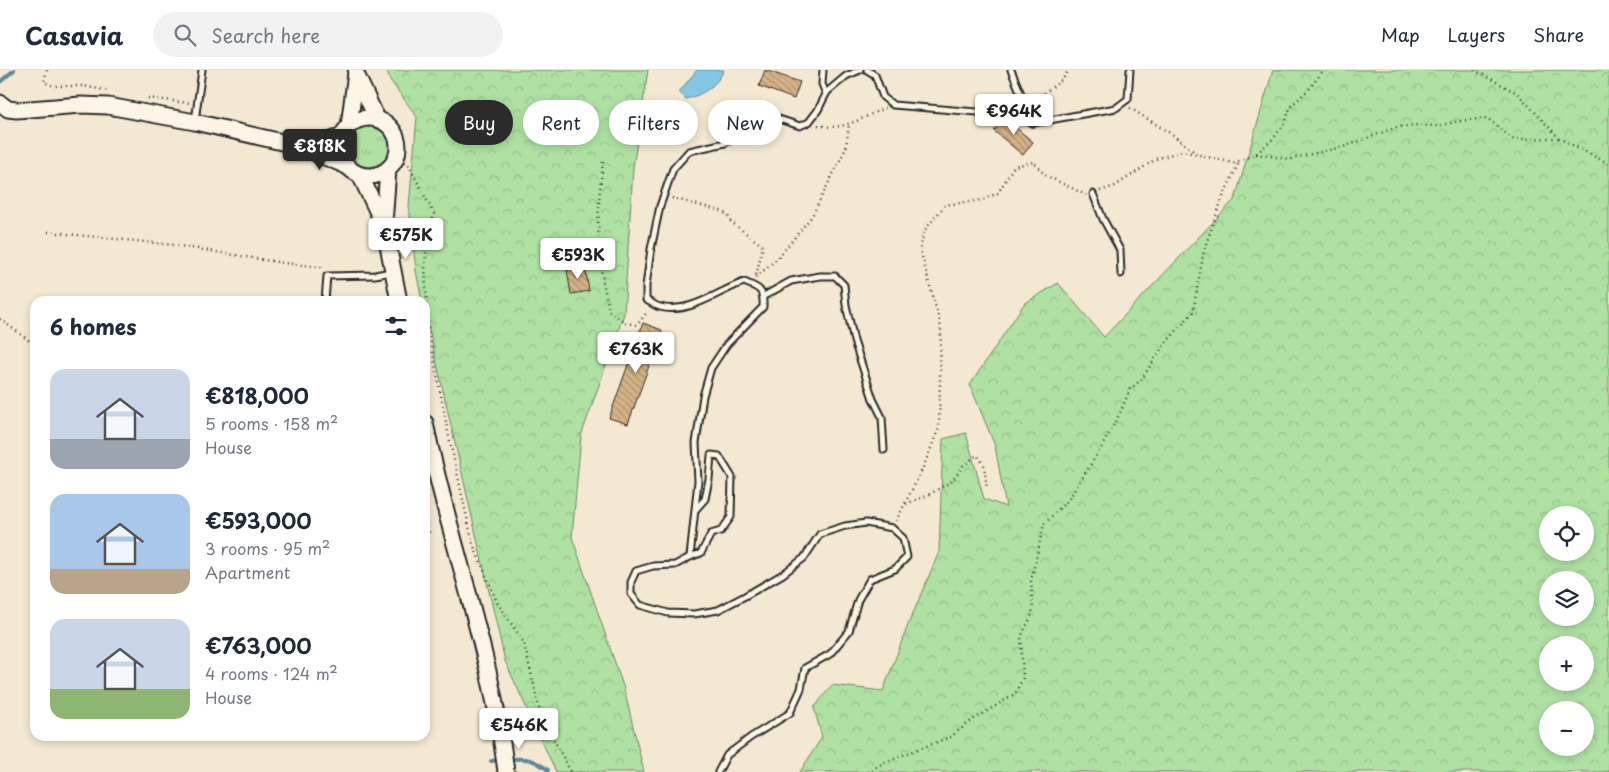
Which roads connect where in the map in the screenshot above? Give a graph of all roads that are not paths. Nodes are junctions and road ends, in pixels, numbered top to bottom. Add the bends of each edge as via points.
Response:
1 (202, 70) edge
2 (823, 70) edge
3 (860, 70) edge
4 (867, 70) edge
5 (1010, 70) edge
6 (1130, 70) edge
7 (356, 72) edge
8 (826, 94) junction
9 (1, 104) edge
10 (377, 119) junction
11 (195, 122) junction
12 (1033, 123) junction
13 (346, 131) junction
14 (308, 148) junction
15 (392, 164) junction
16 (347, 166) junction
17 (360, 174) junction
18 (1093, 194) road end
19 (384, 225) junction
20 (393, 271) junction
21 (1121, 274) dead end
22 (325, 296) edge
23 (398, 296) edge
24 (764, 296) junction
25 (430, 446) edge
26 (884, 450) dead end
27 (696, 510) junction
28 (690, 557) junction
29 (506, 770) edge
30 (718, 772) edge

1 - 11 lane
2 - 8 lane via 822,84
3 - 8 lane via 846,76
4 - 12 lane via 876,75 883,97 894,105 1013,115
5 - 12 lane
6 - 12 lane via 1128,99 1116,108
7 - 10 main road
7 - 13 main road
8 - 24 lane via 809,122 800,126 776,118 762,122 725,143 689,151 672,169 660,206 651,249 646,300 659,307 677,309 744,282 758,287
9 - 11 main road via 17,110 108,106
10 - 13 main road via 364,118
10 - 15 main road via 396,134 398,146
11 - 14 main road
13 - 14 main road
13 - 16 main road via 340,147
14 - 16 main road
15 - 17 main road via 374,176
15 - 19 main road
16 - 17 main road
17 - 19 main road
18 - 21 lane via 1120,250
19 - 20 main road
20 - 22 lane via 375,275 327,276
20 - 23 main road
24 - 26 lane via 791,281 820,276 835,276 844,284 854,341 870,392 882,417
24 - 27 lane via 764,307 727,344 711,368 696,443
25 - 29 main road via 481,640 502,735
27 - 28 lane
27 - 28 lane via 705,499 711,455 719,456 732,477 731,517 721,530 710,534 701,553
28 - 30 lane via 675,565 636,571 631,582 631,594 640,604 668,613 694,614 718,610 804,558 820,534 866,523 892,528 903,538 907,558 895,569 870,579 858,600 849,632 830,654 804,668 802,689 790,713 727,755

